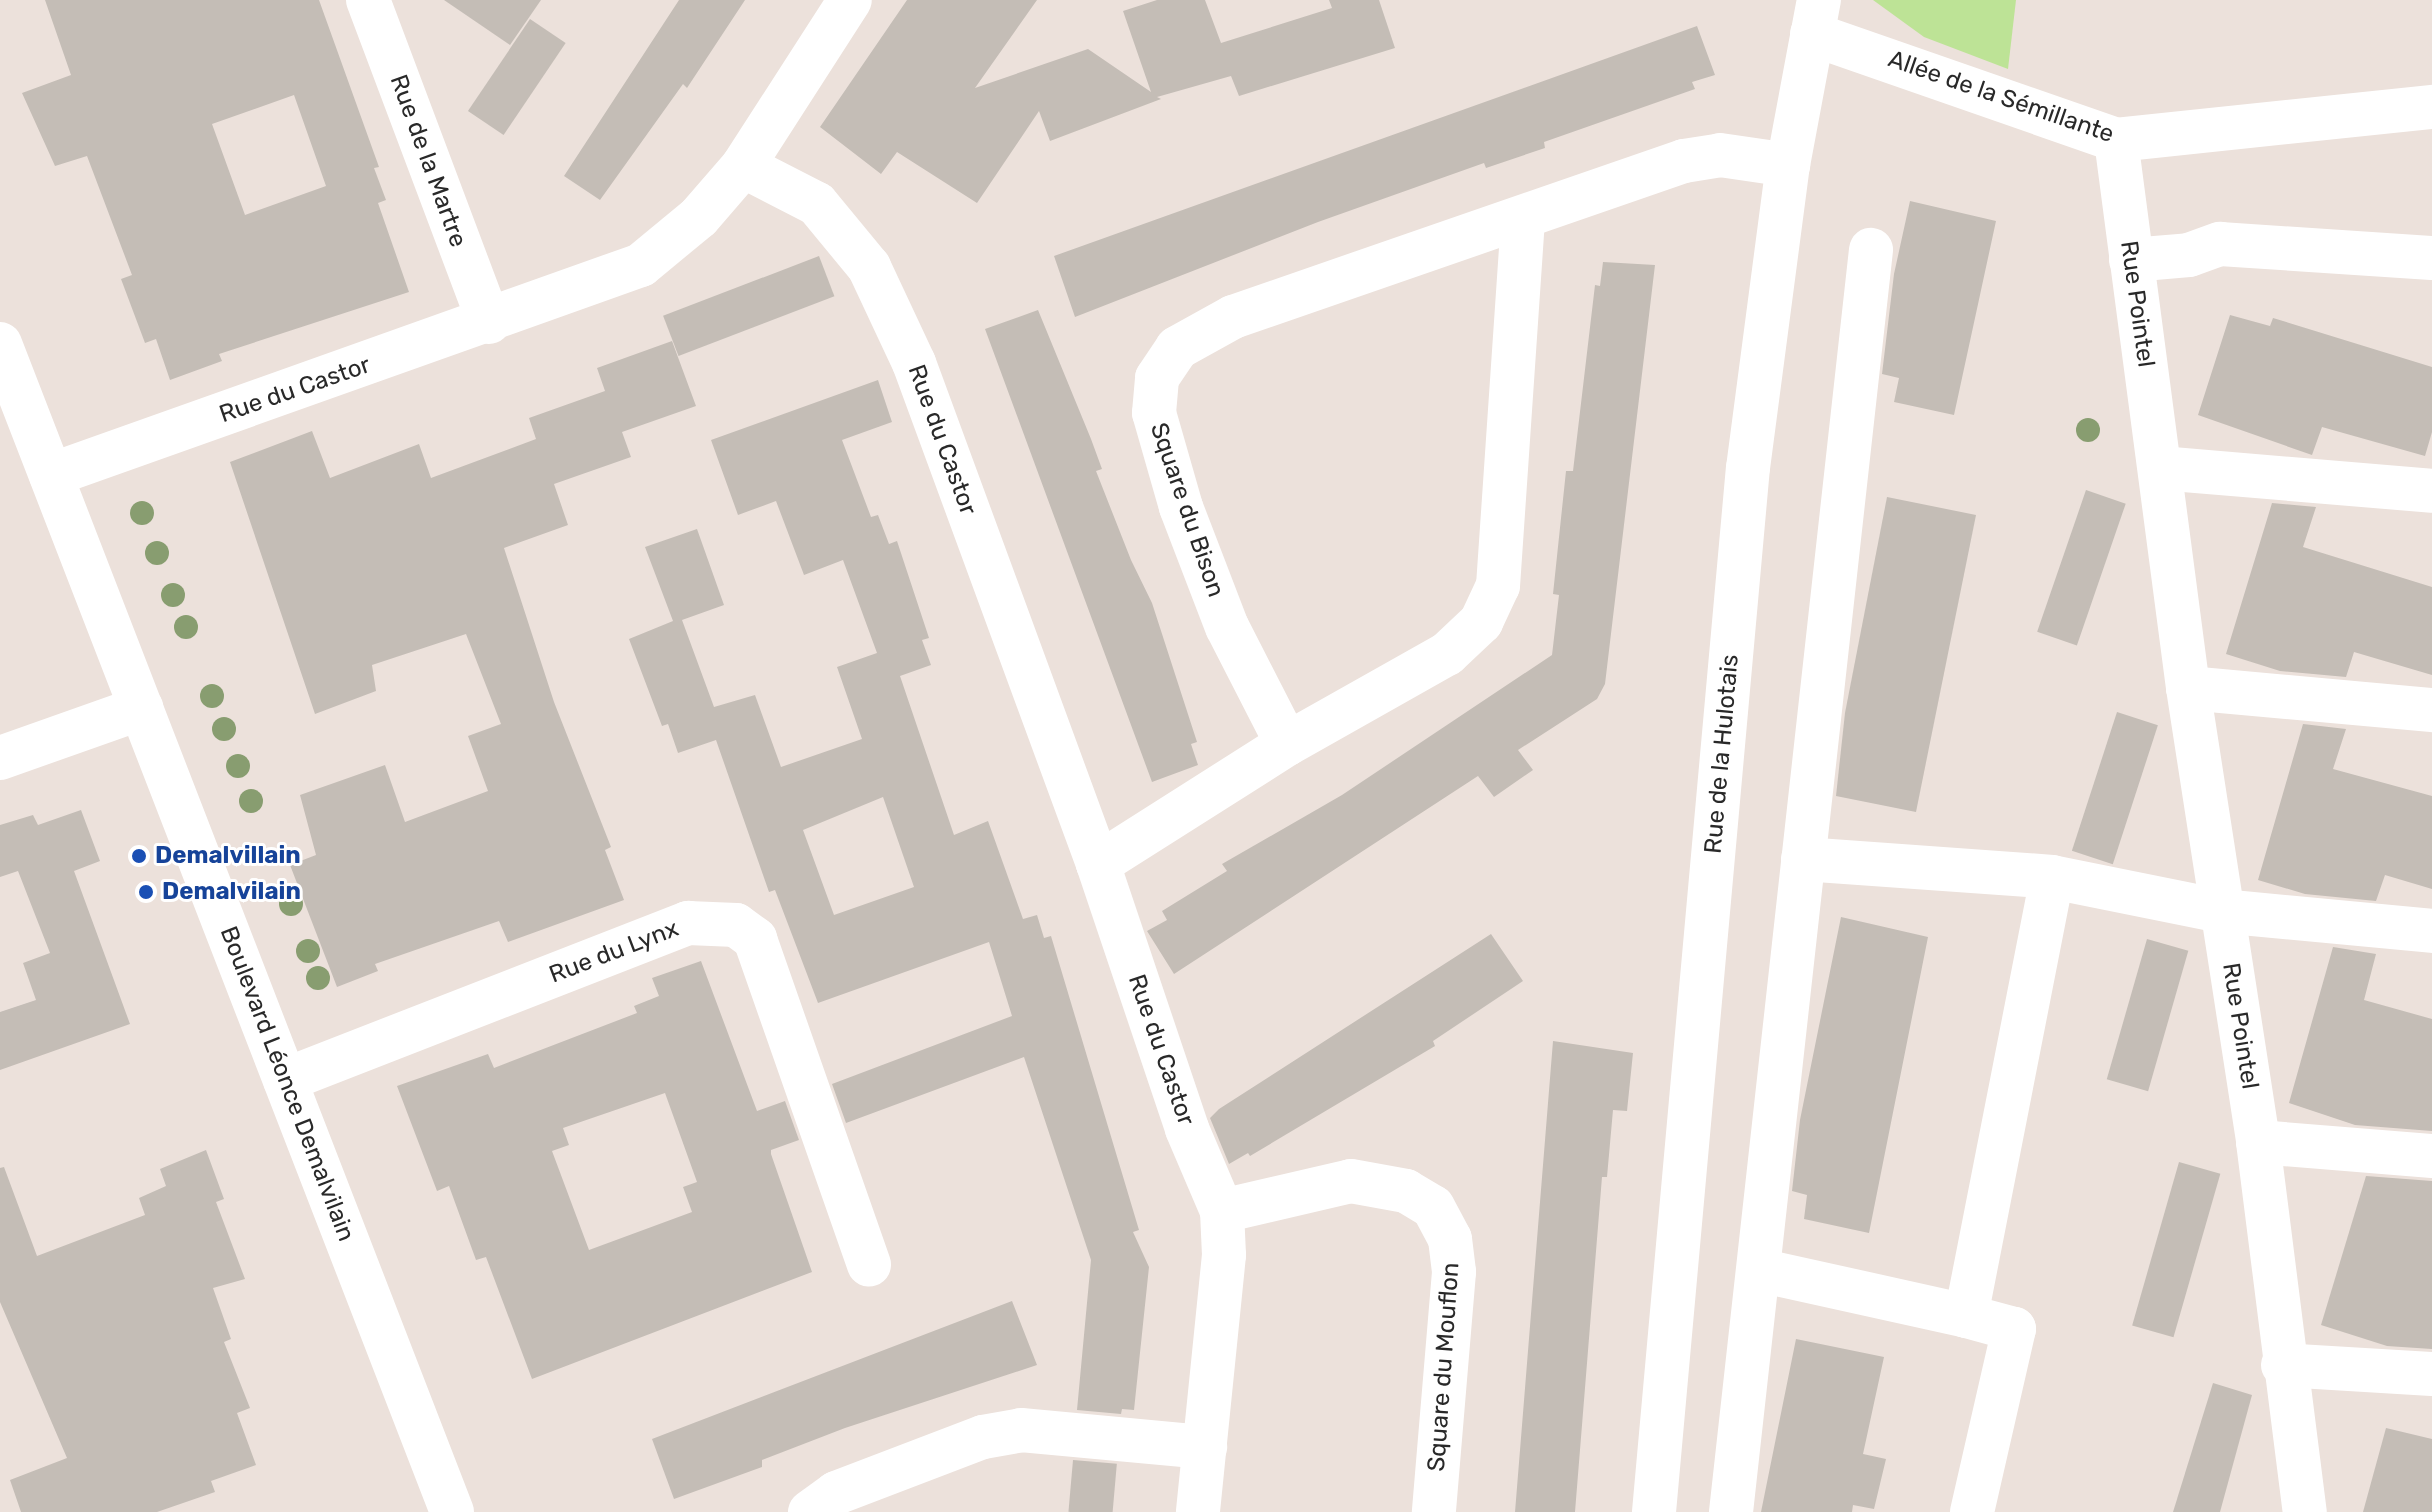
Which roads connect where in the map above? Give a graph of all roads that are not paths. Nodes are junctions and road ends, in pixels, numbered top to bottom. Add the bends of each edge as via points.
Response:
1 (368, 0) edge
2 (850, 0) edge
3 (1816, 17) edge
4 (2432, 107) edge
5 (2116, 140) junction
6 (1788, 165) junction
7 (743, 166) junction
8 (1523, 219) junction
9 (1871, 250) dead end
10 (2432, 258) edge
11 (2131, 260) junction
12 (489, 322) junction
13 (0, 344) edge
14 (2160, 468) junction
15 (51, 475) junction
16 (2432, 491) edge
17 (2188, 688) junction
18 (141, 708) junction
19 (2432, 710) edge
20 (1287, 744) junction
21 (0, 758) edge
22 (1803, 859) junction
23 (1098, 864) junction
24 (2052, 877) junction
25 (2221, 911) junction
26 (2432, 931) edge
27 (285, 1080) junction
28 (2258, 1142) junction
29 (2432, 1156) edge
30 (1222, 1211) junction
31 (869, 1265) dead end
32 (1759, 1270) junction
33 (1966, 1316) junction
34 (2283, 1365) junction
35 (2432, 1374) edge
36 (1205, 1447) junction
37 (452, 1512) edge
38 (810, 1512) edge
39 (1198, 1512) edge
40 (1434, 1512) edge
41 (1654, 1512) edge
42 (1731, 1512) edge
43 (1972, 1512) edge
44 (2305, 1512) edge

1 - 12 street, Rue de la Martre
2 - 7 street
3 - 5 street, Allée de la Sémillante
3 - 6 street, Rue de la Hulotais
4 - 5 street, Allée de la Sémillante
5 - 11 street, Rue Pointel
6 - 8 street, Square du Bison via 1720,155 1684,161
6 - 41 street, Rue de la Hulotais via 1746,484
7 - 12 street, Rue du Castor via 699,217 641,265
7 - 23 street, Rue du Castor via 817,204 869,267 914,363
8 - 20 street via 1498,586 1481,622 1447,654
8 - 20 street, Square du Bison via 1233,317 1177,348 1157,378 1154,413 1181,507 1227,627
9 - 22 street
10 - 11 street via 2220,244 2189,255
11 - 14 street, Rue Pointel
12 - 15 street, Rue du Castor
13 - 15 street, Boulevard Léonce Demalvilain
14 - 16 street
14 - 17 street, Rue Pointel
15 - 18 street, Boulevard Léonce Demalvilain
17 - 19 street
17 - 25 street, Rue Pointel
18 - 21 street
18 - 27 street, Boulevard Léonce Demalvilain
20 - 23 street
22 - 24 street
22 - 32 street
23 - 30 street, Rue du Castor via 1187,1129
24 - 25 street
24 - 33 street
25 - 26 street
25 - 28 street, Rue Pointel
27 - 31 street, Rue du Lynx via 688,923 736,925 755,939
27 - 37 street, Boulevard Léonce Demalvilain
28 - 29 street
28 - 34 street, Rue Pointel
30 - 36 street, Rue du Castor via 1224,1255
30 - 40 street, Square du Mouflon via 1351,1181 1406,1191 1433,1207 1450,1239 1454,1272
32 - 33 street
32 - 42 street
33 - 43 street via 2014,1329
34 - 35 street
34 - 44 street, Rue Pointel
36 - 38 street via 1021,1430 983,1437 850,1488
36 - 39 street, Rue du Castor

